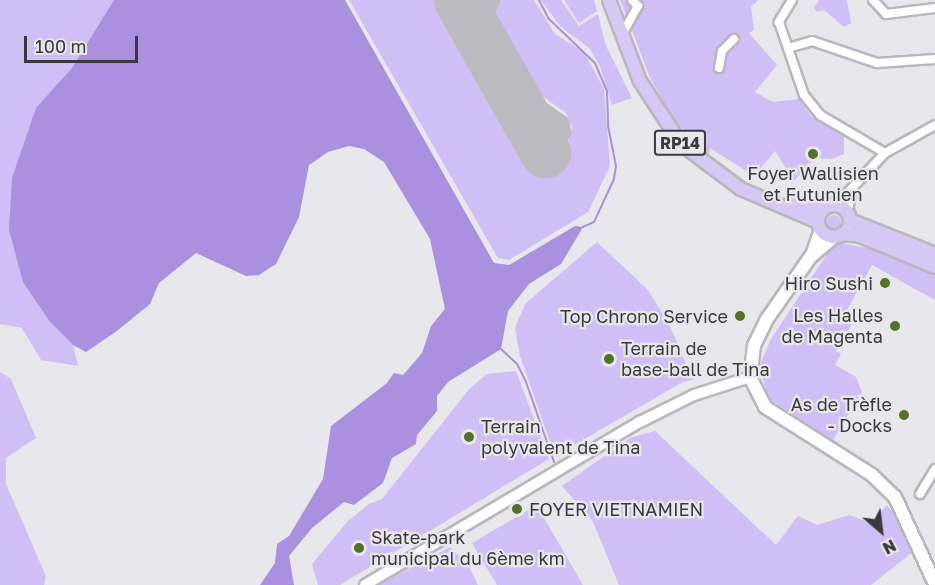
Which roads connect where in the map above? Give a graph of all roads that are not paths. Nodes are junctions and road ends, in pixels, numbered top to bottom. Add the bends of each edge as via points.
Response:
1 (609, 0) edge
2 (615, 0) edge
3 (632, 0) edge
4 (792, 0) edge
5 (873, 0) edge
6 (935, 8) edge
7 (624, 31) junction
8 (734, 39) dead end
9 (788, 48) junction
10 (935, 58) edge
11 (719, 68) dead end
12 (935, 125) edge
13 (885, 153) junction
14 (854, 188) junction
15 (836, 205) junction
16 (823, 209) junction
17 (848, 216) junction
18 (820, 226) junction
19 (838, 235) junction
20 (935, 254) edge
21 (811, 256) junction
22 (935, 267) edge
23 (750, 377) junction
24 (935, 469) edge
25 (920, 494) dead end
26 (935, 584) edge
27 (365, 585) edge

1 - 18 main road, RP14 via 640,81 681,144 741,189
2 - 7 main road, RP14
3 - 7 street via 638,6
4 - 9 street via 779,22
5 - 6 street via 886,14
7 - 16 main road, RP14 via 674,127 705,160 750,188
8 - 11 street via 722,51
9 - 10 street via 812,41 877,63
9 - 13 street via 812,107
12 - 13 street
13 - 14 street
14 - 15 street
14 - 17 street
15 - 16 main road
15 - 17 main road
16 - 18 main road
17 - 19 main road
17 - 20 main road
18 - 19 main road
18 - 21 main road
19 - 21 main road
19 - 22 main road via 858,235
21 - 23 main road via 754,346
23 - 26 main road via 765,407 872,475 895,497
23 - 27 street via 694,395 640,422
24 - 25 street

